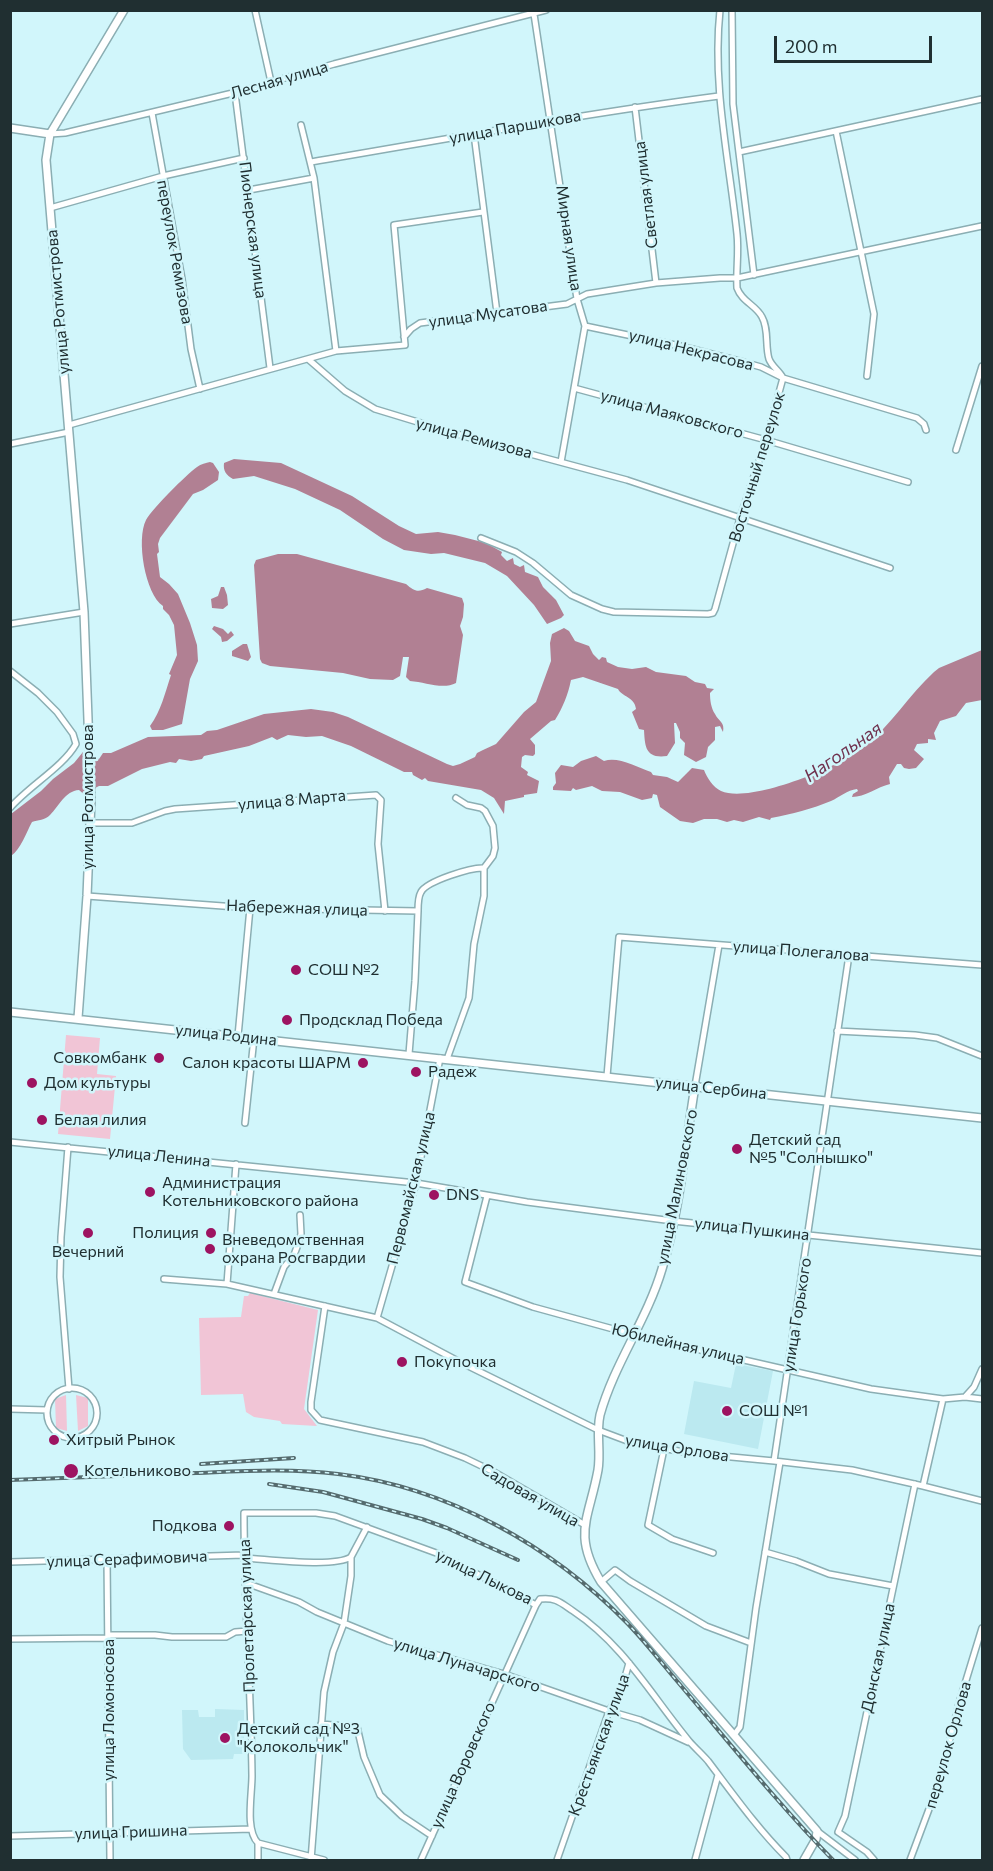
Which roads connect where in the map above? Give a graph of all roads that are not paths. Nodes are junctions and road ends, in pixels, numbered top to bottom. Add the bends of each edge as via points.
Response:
1 (124, 10) edge
2 (255, 10) edge
3 (546, 10) edge
4 (720, 10) edge
5 (732, 10) edge
6 (534, 14) junction
7 (271, 82) junction
8 (235, 93) junction
9 (719, 96) junction
10 (982, 99) edge
11 (635, 107) junction
12 (152, 113) junction
13 (552, 120) junction
14 (301, 125) dead end
15 (10, 128) edge
16 (836, 131) junction
17 (50, 134) junction
18 (474, 134) junction
19 (739, 152) junction
20 (244, 158) junction
21 (311, 162) junction
22 (163, 176) junction
23 (314, 178) junction
24 (249, 190) junction
25 (50, 207) junction
26 (483, 212) junction
27 (982, 226) edge
28 (861, 252) junction
29 (754, 275) junction
30 (737, 278) junction
31 (656, 283) junction
32 (577, 299) junction
33 (497, 313) junction
34 (585, 326) junction
35 (404, 337) junction
36 (336, 351) junction
37 (308, 359) junction
38 (982, 366) edge
39 (270, 368) junction
40 (867, 376) dead end
41 (783, 378) junction
42 (574, 388) junction
43 (200, 389) junction
44 (69, 428) junction
45 (926, 430) dead end
46 (766, 440) junction
47 (10, 444) edge
48 (956, 450) dead end
49 (561, 462) junction
50 (908, 482) dead end
51 (740, 518) junction
52 (481, 538) dead end
53 (890, 568) dead end
54 (84, 612) junction
55 (10, 624) edge
56 (10, 671) edge
57 (456, 798) dead end
58 (10, 807) edge
59 (91, 823) junction
60 (484, 868) junction
61 (87, 896) junction
62 (250, 908) junction
63 (386, 911) junction
64 (418, 911) junction
65 (719, 945) junction
66 (849, 955) junction
67 (982, 965) edge
68 (10, 1012) edge
69 (78, 1018) junction
70 (837, 1031) junction
71 (238, 1036) junction
72 (254, 1038) junction
73 (409, 1054) junction
74 (982, 1056) edge
75 (444, 1058) junction
76 (607, 1076) junction
77 (695, 1086) junction
78 (826, 1101) junction
79 (982, 1118) edge
80 (245, 1124) dead end
81 (10, 1142) edge
82 (68, 1147) junction
83 (236, 1164) junction
84 (416, 1183) junction
85 (488, 1196) junction
86 (300, 1215) dead end
87 (674, 1221) junction
88 (809, 1235) junction
89 (982, 1253) edge
90 (164, 1279) dead end
91 (227, 1284) junction
92 (274, 1294) junction
93 (325, 1306) junction
94 (377, 1318) junction
95 (635, 1335) junction
96 (788, 1369) junction
97 (982, 1369) edge
98 (981, 1380) edge
99 (69, 1389) junction
100 (964, 1397) junction
101 (942, 1399) junction
102 (982, 1399) edge
103 (10, 1408) edge
104 (47, 1410) junction
105 (598, 1430) junction
106 (664, 1449) junction
107 (777, 1461) junction
108 (915, 1484) junction
109 (923, 1486) junction
110 (982, 1502) edge
111 (244, 1513) joint
112 (585, 1525) junction
113 (367, 1527) junction
114 (765, 1552) junction
115 (713, 1553) dead end
116 (244, 1557) junction
117 (351, 1557) junction
118 (107, 1559) junction
119 (10, 1562) edge
120 (246, 1582) junction
121 (601, 1582) junction
122 (893, 1586) junction
123 (536, 1605) junction
124 (344, 1623) junction
125 (982, 1628) edge
126 (248, 1631) junction
127 (108, 1637) junction
128 (10, 1640) edge
129 (751, 1643) junction
130 (628, 1663) junction
131 (504, 1674) junction
132 (609, 1711) junction
133 (321, 1724) junction
134 (734, 1735) junction
135 (689, 1742) junction
136 (718, 1775) junction
137 (251, 1829) junction
138 (817, 1831) junction
139 (109, 1832) junction
140 (10, 1836) edge
141 (432, 1836) junction
142 (258, 1843) junction
143 (311, 1859) edge
144 (110, 1860) edge
145 (258, 1860) edge
146 (324, 1860) edge
147 (421, 1860) edge
148 (557, 1860) edge
149 (695, 1860) edge
150 (787, 1860) edge
151 (804, 1860) edge
152 (855, 1860) edge
153 (874, 1860) edge
154 (910, 1860) edge

1 - 17 street, улица Ротмистрова
2 - 7 street
3 - 6 street, Лесная улица
4 - 9 street, Восточный переулок
5 - 19 street via 733,104
6 - 7 street, Лесная улица
6 - 13 street, Мирная улица
7 - 8 street, Лесная улица
8 - 12 street, Лесная улица
8 - 20 street, Пионерская улица
9 - 11 street, улица Паршикова
9 - 30 street, Восточный переулок via 738,236
10 - 16 street
11 - 13 street, улица Паршикова
11 - 31 street, Светлая улица
12 - 17 street, Лесная улица
12 - 22 street, переулок Ремизова
13 - 18 street, улица Паршикова
13 - 32 street, Мирная улица
14 - 21 street
15 - 17 street, Лесная улица
16 - 19 street
16 - 28 street
17 - 25 street, улица Ротмистрова via 46,160
18 - 21 street, улица Паршикова
18 - 26 street
19 - 29 street
20 - 22 street, улица Ротмистрова
20 - 24 street, Пионерская улица
21 - 23 street
22 - 25 street, улица Ротмистрова
22 - 43 street, переулок Ремизова
23 - 24 street
23 - 36 street
24 - 39 street, Пионерская улица
25 - 44 street, улица Ротмистрова
26 - 33 street
26 - 35 street via 394,225
27 - 28 street, улица Мусатова
28 - 29 street, улица Мусатова
28 - 40 street via 874,314
29 - 30 street, улица Мусатова
30 - 31 street, улица Мусатова
30 - 41 street, Восточный переулок via 740,296 763,318 770,363
31 - 32 street, улица Мусатова
32 - 33 street, улица Мусатова via 567,304
32 - 34 street, Мирная улица
33 - 35 street, улица Мусатова via 420,323
34 - 41 street, улица Некрасова via 743,362
34 - 42 street, Мирная улица
35 - 36 street, улица Мусатова via 405,345
36 - 37 street
37 - 39 street
37 - 49 street, улица Ремизова via 345,391 375,409
38 - 48 street
39 - 43 street
41 - 45 street, улица Некрасова via 917,418
41 - 46 street, Восточный переулок
42 - 46 street, улица Маяковского
42 - 49 street, Мирная улица
43 - 44 street
44 - 47 street
44 - 54 street, улица Ротмистрова
46 - 50 street, улица Маяковского
46 - 51 street, Восточный переулок
49 - 51 street, улица Ремизова
51 - 52 street, Восточный переулок via 717,605 708,614 602,609 571,595 516,552
51 - 53 street, улица Ремизова
54 - 55 street
54 - 59 street, улица Ротмистрова
56 - 58 street via 57,712 76,744
57 - 60 street, Первомайская улица via 482,808 490,818 495,848
59 - 61 street, улица Ротмистрова
59 - 63 street, улица 8 Марта via 139,822 175,810 376,795 381,800 378,844
60 - 64 street via 426,887 420,894
60 - 75 street, Первомайская улица via 470,998
61 - 62 street, Набережная улица
61 - 69 street, улица Ротмистрова
62 - 63 street, Набережная улица
62 - 71 street
63 - 64 street, Набережная улица
64 - 73 street
65 - 66 street, улица Полегалова
65 - 76 street, улица Полегалова via 619,937
65 - 77 street, улица Малиновского
66 - 67 street, улица Полегалова
66 - 70 street, улица Горького
68 - 69 street, улица Родина
69 - 71 street, улица Родина
70 - 74 street via 937,1038
70 - 78 street, улица Горького
71 - 72 street, улица Родина
72 - 73 street, улица Родина
72 - 80 street
73 - 75 street, улица Родина
75 - 76 street, улица Сербина
75 - 84 street, Первомайская улица
76 - 77 street, улица Сербина
77 - 78 street, улица Сербина
77 - 87 street, улица Малиновского
78 - 79 street, улица Сербина
78 - 88 street, улица Горького
81 - 82 street, улица Ленина
82 - 83 street, улица Ленина
82 - 99 street via 60,1277
83 - 84 street, улица Ленина
83 - 91 street
84 - 85 street, улица Пушкина
84 - 94 street, Первомайская улица
85 - 87 street, улица Пушкина
85 - 95 street, Юбилейная улица via 465,1282 533,1307
86 - 92 street via 297,1247
87 - 88 street, улица Пушкина
87 - 95 street, улица Малиновского via 655,1291
88 - 89 street, улица Пушкина
88 - 96 street, улица Горького
90 - 91 street, улица Орлова
91 - 92 street, улица Орлова
92 - 93 street, улица Орлова
93 - 94 street, улица Орлова
93 - 112 street, Садовая улица via 311,1402 311,1410 320,1420 423,1442 465,1458
94 - 105 street, улица Орлова
95 - 96 street, Юбилейная улица
95 - 105 street, улица Малиновского via 614,1376
96 - 101 street, Юбилейная улица via 871,1389
96 - 107 street, улица Горького
97 - 98 street
98 - 100 street
99 - 104 street via 56,1394
99 - 104 street via 87,1394 94,1403 96,1414 86,1434 64,1437 54,1431
100 - 101 street, Юбилейная улица
100 - 102 street, Юбилейная улица
101 - 109 street
103 - 104 street
105 - 106 street, улица Орлова
105 - 112 street, улица Малиновского via 598,1468
106 - 107 street, улица Орлова
106 - 115 street via 648,1525 672,1539
107 - 108 street, улица Орлова via 852,1470
107 - 114 street, улица Горького
108 - 109 street, улица Орлова
108 - 122 street, Донская улица
109 - 110 street, улица Орлова
111 - 113 street, улица Лыкова via 330,1515
111 - 116 street, Пролетарская улица
112 - 121 street, Садовая улица via 590,1564
113 - 117 street
113 - 123 street, улица Лыкова via 439,1554
114 - 122 street via 829,1574
114 - 129 street, улица Горького
116 - 117 street, улица Серафимовича via 297,1563
116 - 118 street, улица Серафимовича
116 - 120 street, Пролетарская улица
117 - 124 street
118 - 119 street, улица Серафимовича
118 - 127 street, улица Ломоносова
120 - 124 street, улица Луначарского
120 - 126 street, Пролетарская улица
121 - 129 street via 615,1570 706,1626
121 - 134 street, Садовая улица
122 - 153 street, Донская улица via 838,1832
123 - 130 street, улица Лыкова via 540,1599 552,1598 594,1624
123 - 131 street, улица Воровского
124 - 131 street, улица Луначарского via 388,1641
124 - 133 street via 326,1678
125 - 154 street, переулок Орлова via 939,1785
126 - 127 street via 226,1637
126 - 137 street, Пролетарская улица
127 - 128 street
127 - 139 street, улица Ломоносова
129 - 134 street, улица Горького via 740,1727
130 - 132 street, Крестьянская улица via 621,1691
130 - 135 street, улица Лыкова
131 - 132 street, улица Луначарского
131 - 141 street, улица Воровского
132 - 135 street, улица Луначарского
132 - 148 street, Крестьянская улица
133 - 141 street via 357,1727 380,1795
133 - 143 street
134 - 138 street, Садовая улица
135 - 136 street, улица Лыкова
136 - 149 street
136 - 150 street, улица Лыкова
137 - 139 street, улица Гришина
137 - 142 street, Пролетарская улица
138 - 151 street
138 - 152 street, Садовая улица
139 - 140 street, улица Гришина
139 - 144 street, улица Ломоносова
141 - 147 street, улица Воровского
142 - 143 street
142 - 145 street, Пролетарская улица
143 - 146 street

